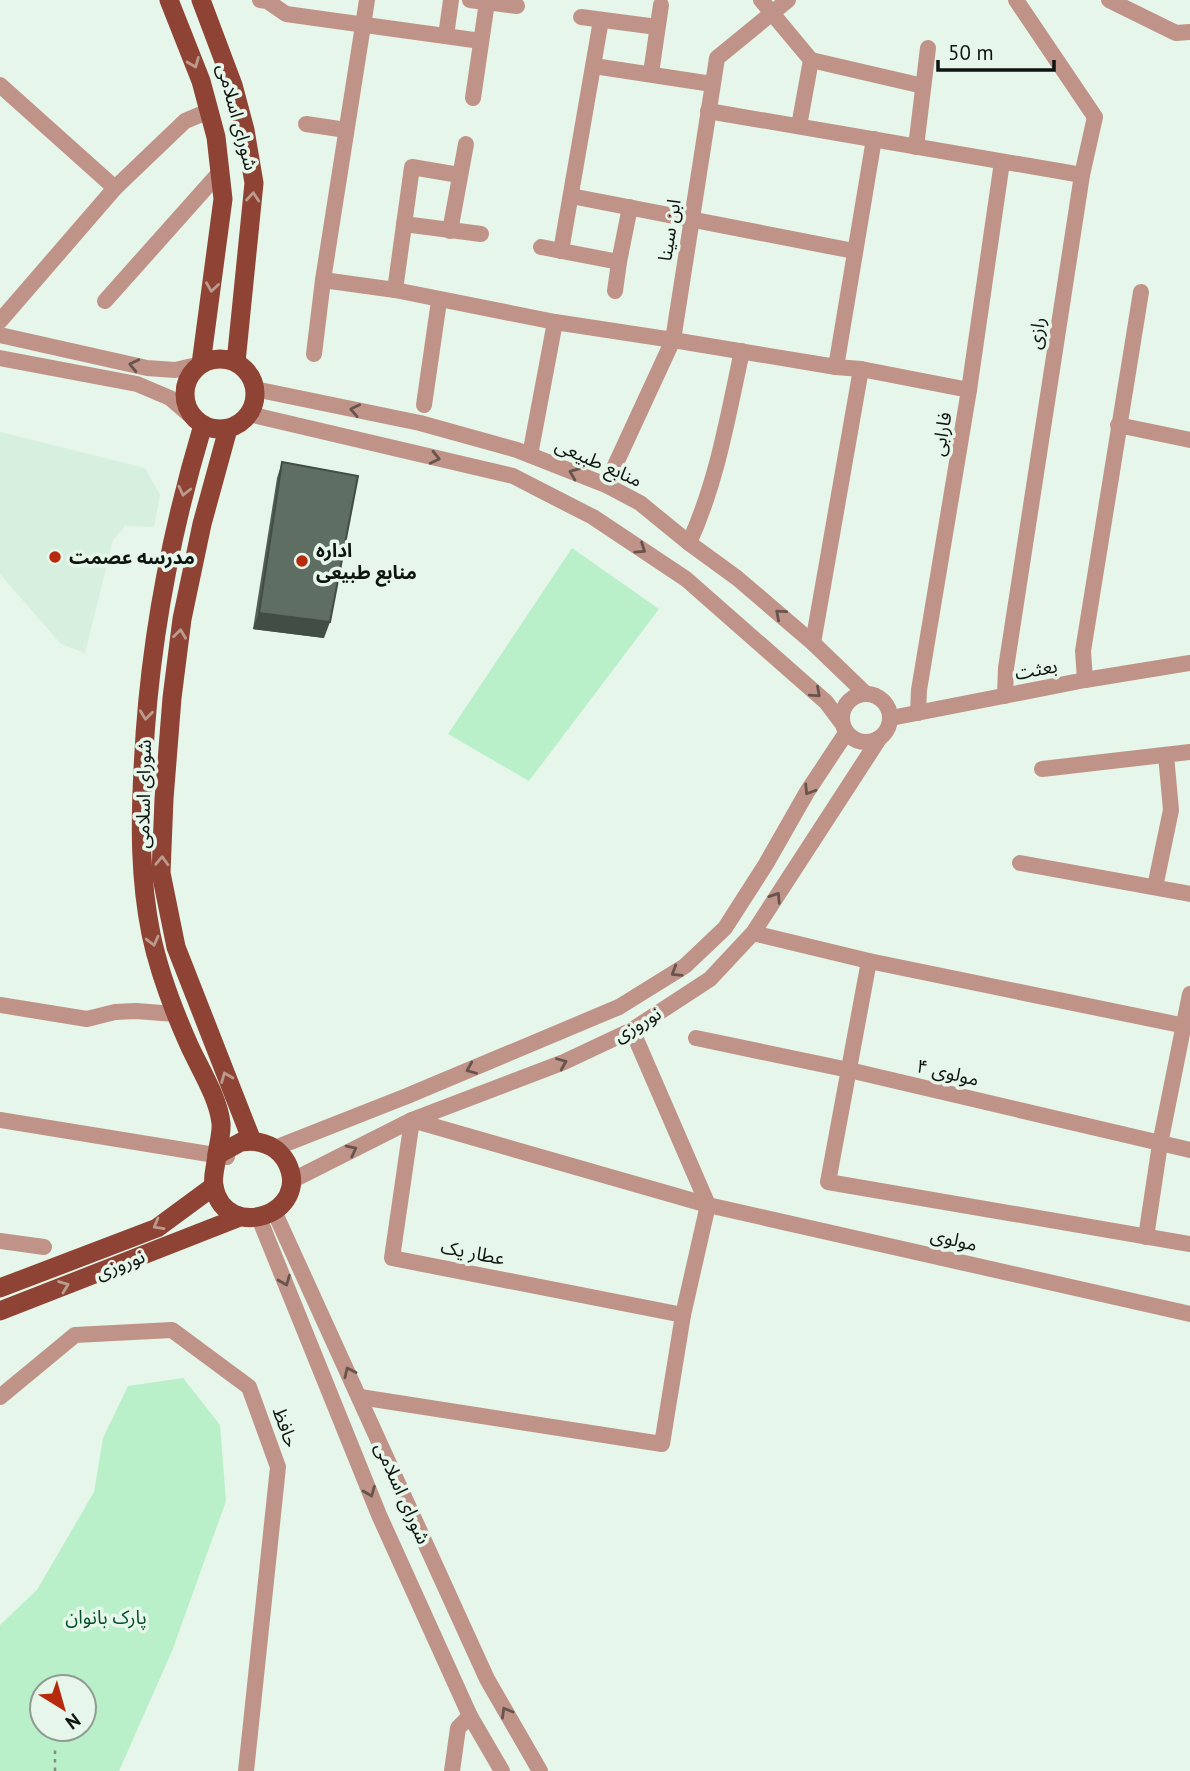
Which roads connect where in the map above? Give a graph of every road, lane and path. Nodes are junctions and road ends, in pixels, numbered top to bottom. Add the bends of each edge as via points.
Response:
1 (169, 0) edge
2 (201, 0) edge
3 (260, 0) edge
4 (367, 0) edge
5 (451, 0) edge
6 (470, 0) edge
7 (788, 0) edge
8 (1016, 0) edge
9 (1109, 0) edge
10 (487, 2) junction
11 (661, 5) dead end
12 (517, 6) dead end
13 (766, 6) edge
14 (581, 17) dead end
15 (601, 20) junction
16 (363, 25) junction
17 (657, 27) junction
18 (1190, 32) edge
19 (446, 36) junction
20 (481, 41) junction
21 (928, 48) dead end
22 (811, 60) junction
23 (594, 66) junction
24 (651, 73) junction
25 (712, 84) junction
26 (0, 85) edge
27 (923, 86) junction
28 (473, 98) dead end
29 (209, 111) junction
30 (708, 111) junction
31 (306, 124) dead end
32 (799, 127) junction
33 (346, 130) junction
34 (874, 139) junction
35 (466, 144) dead end
36 (916, 146) junction
37 (1002, 162) junction
38 (220, 172) junction
39 (459, 175) junction
40 (1082, 175) junction
41 (115, 188) junction
42 (571, 196) junction
43 (630, 207) junction
44 (692, 219) junction
45 (404, 224) junction
46 (450, 231) junction
47 (481, 234) dead end
48 (541, 247) dead end
49 (561, 251) junction
50 (854, 251) junction
51 (619, 262) junction
52 (323, 280) junction
53 (394, 290) junction
54 (615, 291) dead end
55 (1141, 292) dead end
56 (439, 301) junction
57 (105, 302) dead end
58 (0, 321) edge
59 (555, 322) junction
60 (0, 335) edge
61 (673, 340) junction
62 (742, 351) junction
63 (314, 354) dead end
64 (0, 358) edge
65 (236, 362) junction
66 (201, 363) junction
67 (836, 367) junction
68 (861, 369) junction
69 (255, 389) junction
70 (969, 390) junction
71 (424, 405) dead end
72 (249, 414) junction
73 (198, 421) junction
74 (1118, 425) junction
75 (228, 429) junction
76 (1190, 440) edge
77 (530, 456) junction
78 (606, 485) junction
79 (689, 543) junction
80 (813, 643) junction
81 (1190, 663) edge
82 (1086, 680) junction
83 (866, 694) junction
84 (1005, 696) junction
85 (918, 713) junction
86 (891, 718) junction
87 (844, 727) junction
88 (879, 739) junction
89 (1190, 752) edge
90 (1166, 755) junction
91 (1042, 769) dead end
92 (1020, 863) dead end
93 (1155, 887) junction
94 (1190, 894) edge
95 (754, 933) junction
96 (869, 961) junction
97 (1190, 993) edge
98 (0, 1005) edge
99 (175, 1014) junction
100 (1187, 1026) edge
101 (632, 1030) junction
102 (696, 1038) dead end
103 (849, 1070) junction
104 (0, 1120) edge
105 (412, 1120) junction
106 (252, 1141) junction
107 (1160, 1144) junction
108 (275, 1148) junction
109 (1190, 1150) edge
110 (222, 1156) junction
111 (291, 1181) junction
112 (214, 1186) junction
113 (708, 1205) junction
114 (258, 1215) junction
115 (1146, 1237) junction
116 (0, 1241) edge
117 (1190, 1244) edge
118 (44, 1247) dead end
119 (0, 1288) edge
120 (0, 1311) edge
121 (1190, 1314) edge
122 (683, 1315) junction
123 (360, 1396) junction
124 (0, 1397) edge
125 (470, 1716) junction
126 (55, 1749) dead end
127 (55, 1771) edge
128 (246, 1771) edge
129 (452, 1771) edge
130 (502, 1771) edge
131 (540, 1771) edge

1 -> 29 main road, شورای اسلامی
65 -> 2 main road, شورای اسلامی via 254,183 233,85
3 - 16 street via 286,14
4 - 16 street
5 - 19 street
6 - 10 street
7 - 13 street, ابن سینا
8 - 40 street, رازی via 1095,117
9 - 18 street via 1176,33
10 - 12 street
10 - 20 street
11 - 17 street
13 - 22 street
13 - 25 street, ابن سینا via 717,58
14 - 15 street
15 - 17 street
15 - 23 street
16 - 19 street
16 - 33 street
17 - 24 street
19 - 20 street
20 - 28 street
21 - 27 street
22 - 27 street
22 - 32 street
23 - 24 street
23 - 42 street
24 - 25 street
25 - 30 street, ابن سینا
26 - 41 street
27 - 36 street
29 - 38 main road, شورای اسلامی
29 - 41 street via 185,121
30 - 32 street
30 - 44 street, ابن سینا
31 - 33 street
32 - 34 street
33 - 52 street
34 - 36 street
34 - 50 street
35 - 39 street
36 - 37 street
37 - 40 street
37 - 70 street, فارابی
38 - 57 street
38 -> 66 main road, شورای اسلامی via 221,226
39 - 45 street via 412,167
39 - 46 street
40 - 84 street, رازی
41 - 58 street
42 - 43 street
42 - 49 street
43 - 44 street
43 - 51 street
44 - 50 street
44 - 61 street, ابن سینا
45 - 46 street
45 - 53 street
46 - 47 street
48 - 49 street
49 - 51 street
50 - 67 street
51 - 54 street
52 - 53 street
52 - 63 street
53 - 56 street
55 - 74 street
56 - 59 street
56 - 71 street
59 - 61 street
59 - 77 street
66 -> 60 street via 175,370 147,368
61 - 62 street
61 - 78 street, ابن سینا
62 - 67 street
62 - 79 street via 718,462
64 - 73 street via 137,384 170,398
65 - 66 main road via 212,359
65 - 69 main road via 252,378
66 - 73 main road via 186,382 184,394 186,407
67 - 68 street
68 - 70 street
68 - 80 street
69 - 72 main road
77 -> 69 street, منابع طبیعی via 420,424
70 - 85 street, فارابی
72 - 75 main road
72 -> 87 street via 513,476 593,517 685,579 826,702
73 - 75 main road
73 -> 99 main road, شورای اسلامی via 159,606 140,822 151,936
74 - 76 street
74 - 82 street via 1083,651
106 -> 75 main road, شورای اسلامی via 176,947 161,873 172,698 182,620
78 -> 77 street, منابع طبیعی
78 - 79 street, منابع طبیعی via 640,502
80 -> 79 street, منابع طبیعی
80 - 83 street, منابع طبیعی
81 - 82 street, بعثت
82 - 84 street, بعثت
83 - 86 street via 883,701
83 - 87 street via 847,702 842,711
84 - 85 street, بعثت
85 - 86 street, بعثت
86 - 88 street
87 - 88 street via 855,740
87 -> 108 street, نوروزی via 725,928 685,966 619,1007
95 -> 88 street, نوروزی
89 - 90 street
90 - 91 street
90 - 93 street via 1171,810
92 - 93 street
93 - 94 street
95 - 96 street
95 - 101 street, نوروزی via 710,979
96 - 100 street
96 - 103 street
97 - 100 street
98 - 99 street via 87,1019 115,1012
99 - 110 main road, شورای اسلامی via 212,1093 221,1124
100 - 107 street
105 -> 101 street, نوروزی via 564,1062
101 - 113 street
102 - 103 street, مولوی ۴
103 - 107 street, مولوی ۴
103 - 115 street via 828,1182
104 - 110 street
111 -> 105 street, نوروزی
105 - 113 street, مولوی
105 - 122 street, عطار یک via 392,1258
106 - 108 main road
106 - 110 main road via 241,1142
107 - 109 street, مولوی ۴
107 - 115 street
108 - 111 main road via 284,1157
110 - 112 main road
111 - 114 main road via 283,1203
112 - 114 main road via 223,1205
112 -> 119 main road, نوروزی via 157,1228
113 - 121 street, مولوی
113 - 122 street
120 -> 114 main road, نوروزی
123 -> 114 street, شورای اسلامی
114 -> 125 street, شورای اسلامی via 379,1515
115 - 117 street
116 - 118 street
122 - 123 street via 662,1444
131 -> 123 street, شورای اسلامی via 487,1679
124 - 128 street, حافظ via 75,1335 172,1330 249,1387 278,1467
125 - 129 street via 458,1728
125 - 130 street, شورای اسلامی
126 - 127 path

